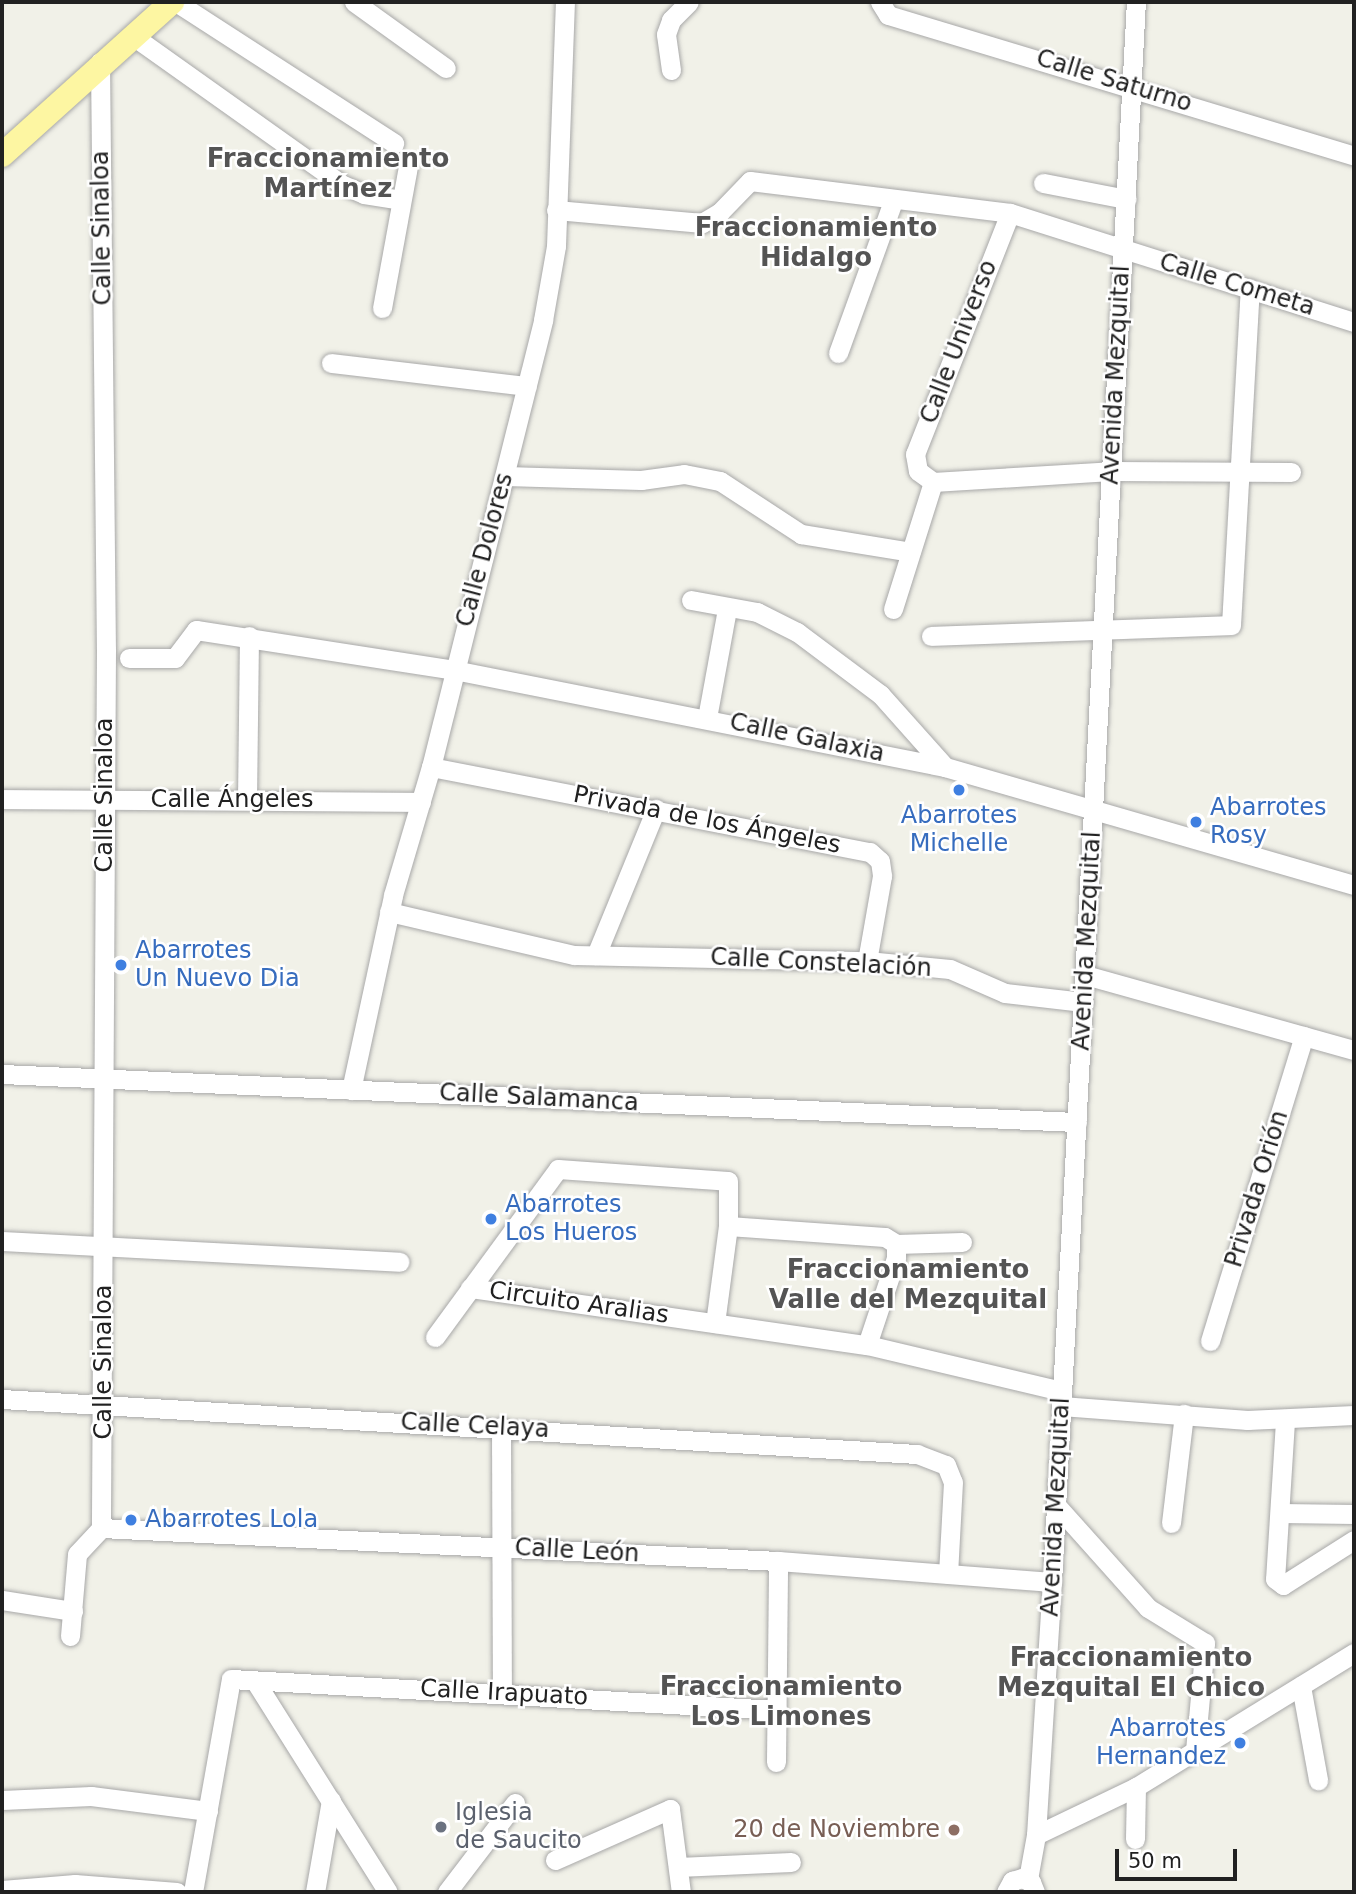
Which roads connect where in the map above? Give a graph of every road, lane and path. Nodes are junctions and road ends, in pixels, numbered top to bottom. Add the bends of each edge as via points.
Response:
1 (174, 2) edge
2 (354, 2) edge
3 (565, 2) edge
4 (689, 2) edge
5 (880, 2) edge
6 (1136, 2) edge
7 (133, 36) junction
8 (100, 62) junction
9 (446, 68) dead end
10 (671, 70) dead end
11 (1132, 85) junction
12 (394, 143) dead end
13 (2, 155) edge
14 (1354, 156) edge
15 (408, 167) dead end
16 (1043, 183) dead end
17 (401, 200) junction
18 (1126, 200) junction
19 (893, 201) junction
20 (556, 210) junction
21 (1010, 213) junction
22 (1123, 249) junction
23 (1250, 289) junction
24 (382, 308) dead end
25 (1354, 322) edge
26 (838, 353) dead end
27 (331, 363) dead end
28 (527, 386) junction
29 (1111, 471) junction
30 (1240, 472) junction
31 (1292, 472) dead end
32 (505, 476) junction
33 (925, 477) junction
34 (911, 552) junction
35 (691, 600) dead end
36 (727, 608) junction
37 (893, 609) dead end
38 (1103, 628) junction
39 (249, 636) junction
40 (931, 636) dead end
41 (129, 657) dead end
42 (454, 670) junction
43 (707, 718) junction
44 (431, 767) junction
45 (945, 767) junction
46 (2, 799) edge
47 (105, 800) junction
48 (247, 800) junction
49 (421, 802) junction
50 (656, 809) junction
51 (1094, 811) junction
52 (1354, 885) edge
53 (390, 912) junction
54 (596, 956) junction
55 (867, 961) junction
56 (1085, 975) junction
57 (1083, 1002) junction
58 (1304, 1036) junction
59 (1354, 1050) edge
60 (2, 1074) edge
61 (104, 1078) junction
62 (351, 1090) junction
63 (1077, 1122) junction
64 (728, 1226) junction
65 (2, 1241) edge
66 (961, 1242) dead end
67 (896, 1244) junction
68 (104, 1246) junction
69 (399, 1262) dead end
70 (470, 1288) junction
71 (715, 1323) junction
72 (435, 1337) dead end
73 (1209, 1341) dead end
74 (867, 1345) junction
75 (1062, 1398) junction
76 (2, 1399) edge
77 (104, 1404) junction
78 (1184, 1414) junction
79 (1354, 1415) edge
80 (1284, 1421) junction
81 (502, 1427) junction
82 (1056, 1505) junction
83 (1280, 1513) junction
84 (1354, 1514) edge
85 (1171, 1523) dead end
86 (101, 1528) junction
87 (1354, 1540) edge
88 (502, 1548) junction
89 (778, 1561) junction
90 (948, 1574) junction
91 (1052, 1582) junction
92 (2, 1600) edge
93 (73, 1611) junction
94 (71, 1636) dead end
95 (1354, 1653) edge
96 (255, 1681) junction
97 (1301, 1686) junction
98 (502, 1692) junction
99 (777, 1710) junction
100 (1195, 1751) junction
101 (776, 1762) dead end
102 (1318, 1780) dead end
103 (1136, 1787) junction
104 (2, 1800) edge
105 (331, 1800) junction
106 (515, 1803) dead end
107 (208, 1811) junction
108 (1036, 1835) junction
109 (1135, 1839) dead end
110 (555, 1860) dead end
111 (790, 1862) dead end
112 (678, 1867) junction
113 (1031, 1886) edge
114 (2, 1890) edge
115 (177, 1892) edge
116 (194, 1892) edge
117 (315, 1892) edge
118 (388, 1892) edge
119 (447, 1892) edge
120 (681, 1892) edge
121 (1006, 1892) edge

1 - 7 main road
1 - 12 street
2 - 9 street
3 - 20 street, Calle Dolores
4 - 10 street via 671,20 666,34
5 - 11 street, Calle Saturno via 888,15
6 - 11 street, Avenida Mezquital
7 - 8 main road
7 - 17 street via 352,190
8 - 13 main road
8 - 47 street, Calle Sinaloa
11 - 14 street, Calle Saturno
11 - 18 street, Avenida Mezquital
15 - 17 street
16 - 18 street
17 - 24 street
18 - 22 street, Avenida Mezquital
19 - 20 street, Calle Cometa via 750,181 720,212 702,223
19 - 21 street, Calle Cometa
19 - 26 street
20 - 28 street, Calle Dolores via 556,246
21 - 22 street, Calle Cometa
21 - 33 street, Calle Universo via 915,454
22 - 23 street, Calle Cometa
22 - 29 street, Avenida Mezquital
23 - 25 street, Calle Cometa
23 - 30 street
27 - 28 street
28 - 32 street, Calle Dolores
29 - 30 street
29 - 33 street
29 - 38 street, Avenida Mezquital
30 - 31 street
30 - 38 street via 1231,625
32 - 34 street via 641,481 684,474 720,481 800,534
32 - 42 street, Calle Dolores
33 - 34 street, Calle Universo
34 - 37 street, Calle Universo
35 - 36 street
36 - 43 street
36 - 45 street via 757,612 797,632 880,694
38 - 40 street
38 - 51 street, Avenida Mezquital
39 - 41 street, Calle Galaxia via 196,630 175,658
39 - 42 street, Calle Galaxia
39 - 48 street
42 - 43 street, Calle Galaxia
42 - 44 street, Calle Dolores
43 - 45 street, Calle Galaxia
44 - 49 street, Calle Dolores
44 - 50 street, Privada de los Ángeles
45 - 51 street, Calle Galaxia
46 - 47 street, Calle Ángeles
47 - 48 street, Calle Ángeles
47 - 61 street, Calle Sinaloa
48 - 49 street, Calle Ángeles
49 - 53 street, Calle Dolores
50 - 54 street
50 - 55 street, Privada de los Ángeles via 870,852 880,861 882,876
51 - 52 street, Calle Galaxia
51 - 56 street, Avenida Mezquital
53 - 54 street, Calle Constelación via 574,955
53 - 62 street, Calle Dolores
54 - 55 street, Calle Constelación
55 - 57 street, Calle Constelación via 950,970 1005,993
56 - 57 street, Avenida Mezquital
56 - 58 street
57 - 63 street, Avenida Mezquital
58 - 59 street
58 - 73 street, Privada Orión
60 - 61 street, Calle Salamanca
61 - 62 street, Calle Salamanca
61 - 68 street, Calle Sinaloa
62 - 63 street, Calle Salamanca
63 - 75 street, Avenida Mezquital
64 - 67 street via 885,1237
64 - 70 street, Circuito Aralias via 728,1181 558,1168
64 - 71 street, Circuito Aralias
65 - 68 street
66 - 67 street
67 - 74 street via 896,1258
68 - 69 street
68 - 77 street, Calle Sinaloa
70 - 71 street, Circuito Aralias
70 - 72 street
71 - 74 street, Circuito Aralias
74 - 75 street, Circuito Aralias
75 - 78 street, Circuito Aralias
75 - 82 street, Avenida Mezquital
76 - 77 street, Calle Celaya
77 - 81 street, Calle Celaya
77 - 86 street, Calle Sinaloa
78 - 80 street, Circuito Aralias
78 - 85 street
79 - 80 street, Circuito Aralias
80 - 83 street
81 - 88 street
81 - 90 street, Calle Celaya via 916,1454 946,1465 953,1482
82 - 91 street, Avenida Mezquital
82 - 100 street via 1148,1608 1205,1643
83 - 84 street
83 - 87 street via 1278,1583 1283,1585
86 - 88 street, Calle León
86 - 93 street via 77,1554
88 - 89 street, Calle León
88 - 98 street
89 - 90 street, Calle León
89 - 99 street
90 - 91 street, Calle León
91 - 108 street, Avenida Mezquital
92 - 93 street
93 - 94 street
95 - 97 street
96 - 98 street, Calle Irapuato
96 - 105 street
96 - 107 street, Calle Irapuato via 231,1679
97 - 100 street
97 - 102 street
98 - 99 street, Calle Irapuato
99 - 101 street
100 - 103 street
103 - 108 street
103 - 109 street
104 - 107 street via 91,1796
105 - 117 street
105 - 118 street
106 - 119 street
107 - 116 street
108 - 113 street, Avenida Mezquital
110 - 112 street via 670,1809
111 - 112 street
112 - 120 street
113 - 121 street via 1012,1881
114 - 115 street via 75,1884

